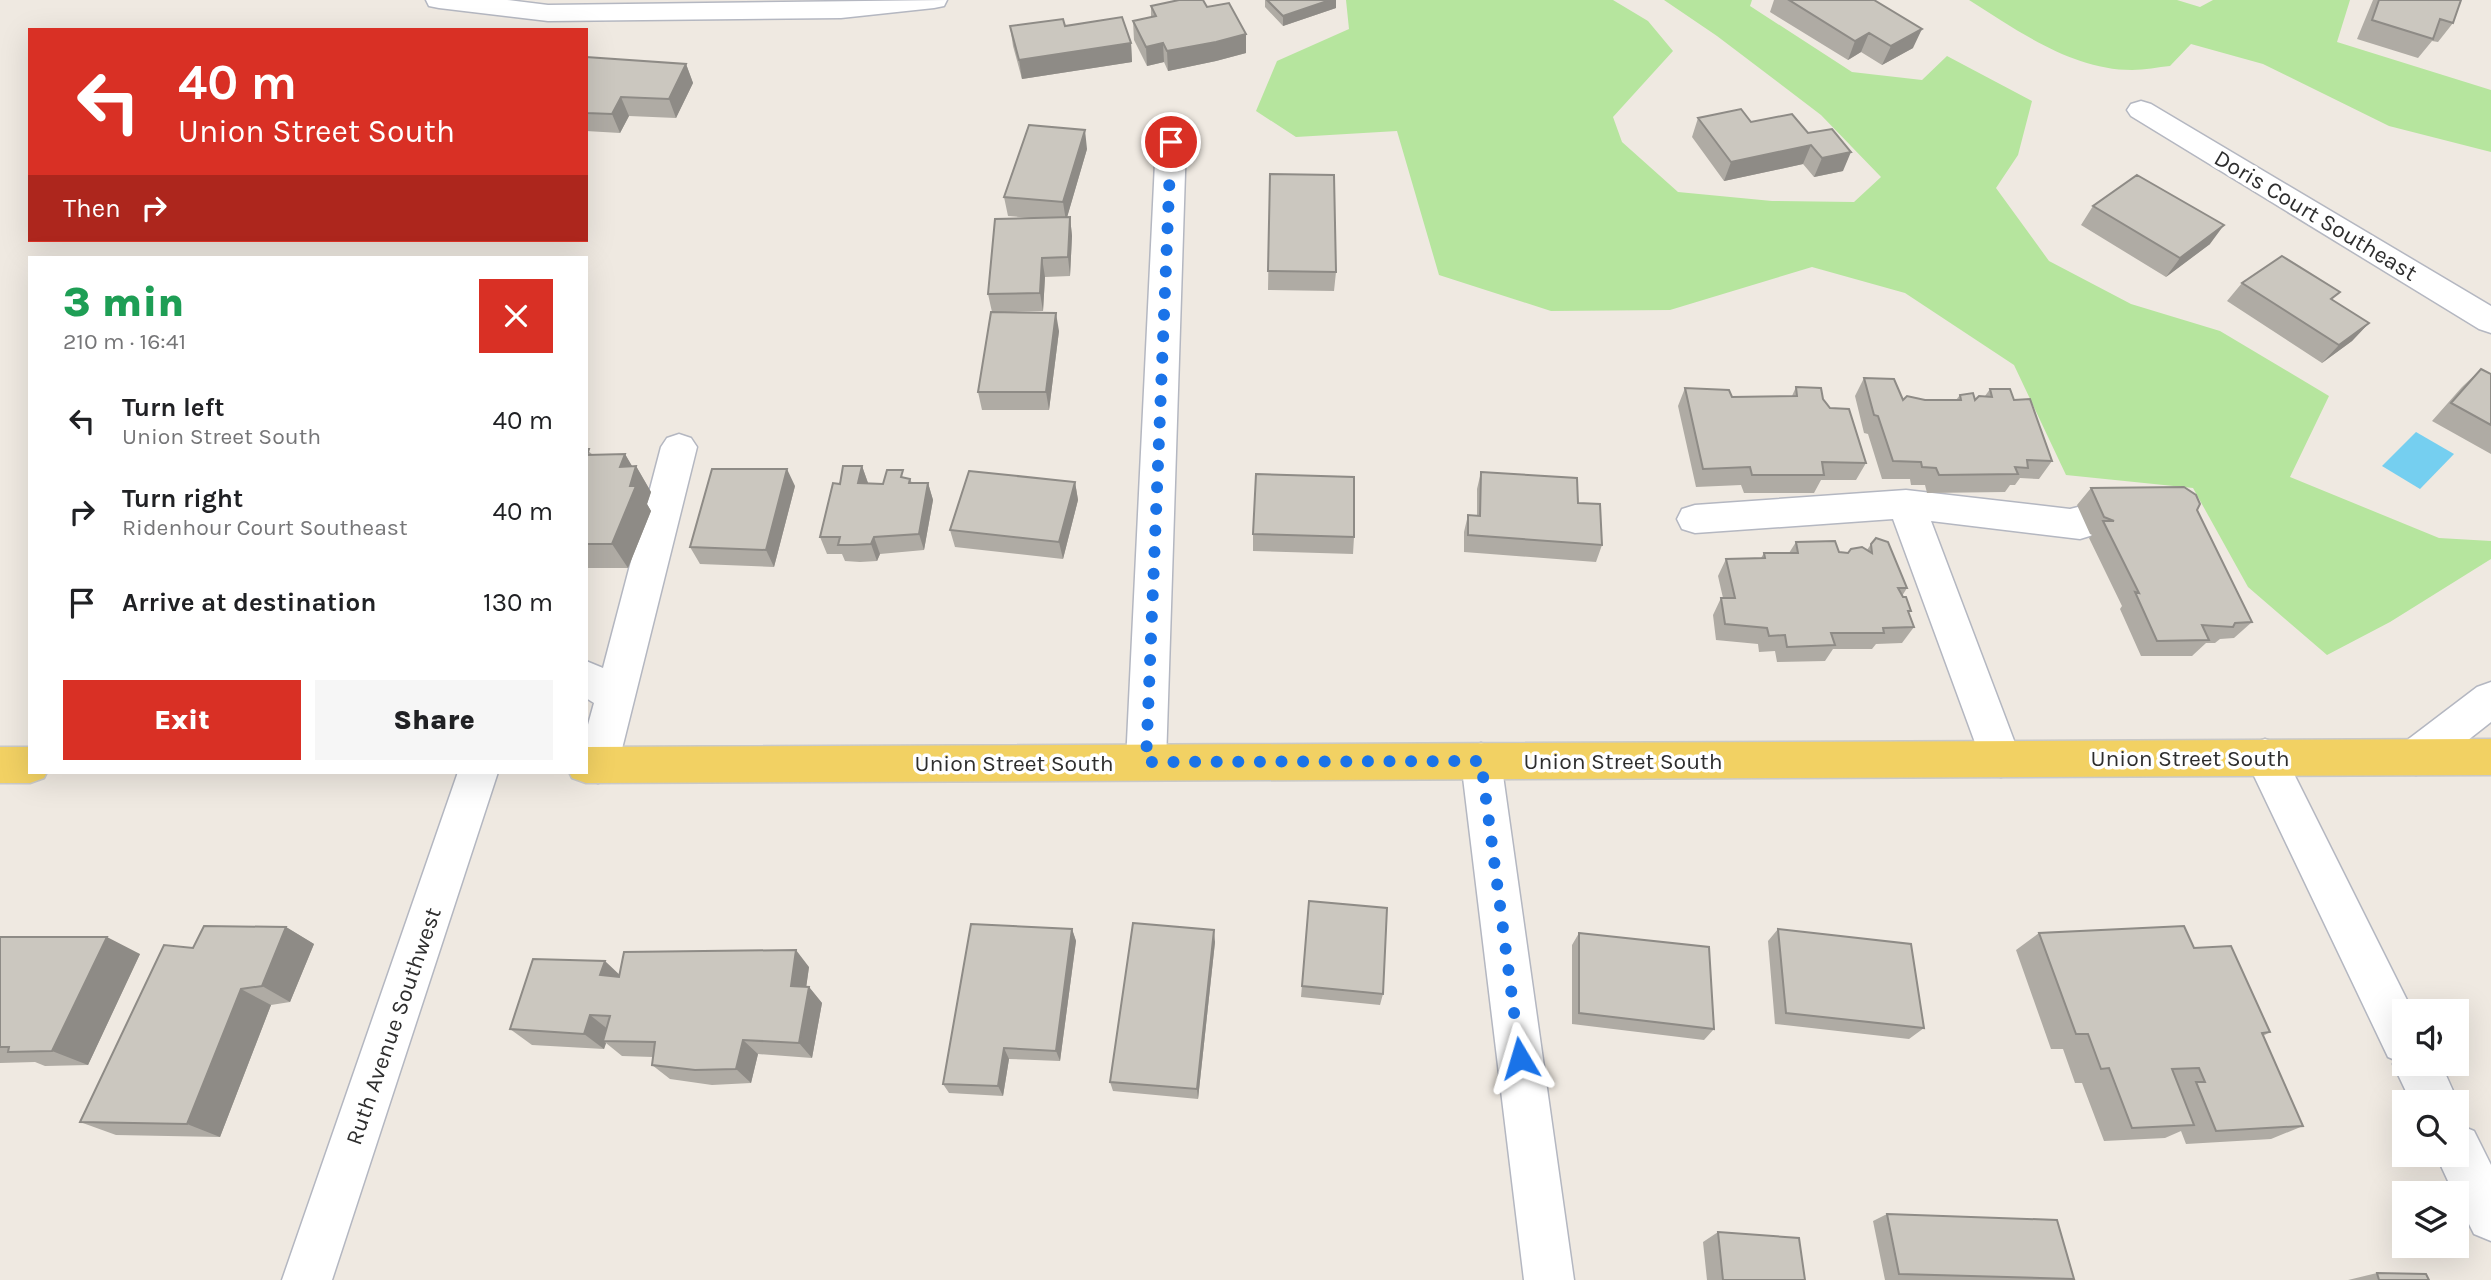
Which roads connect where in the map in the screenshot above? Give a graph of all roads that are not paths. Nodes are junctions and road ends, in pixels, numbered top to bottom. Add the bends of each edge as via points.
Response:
1 (439, 0) edge
2 (934, 0) edge
3 (749, 5) edge
4 (2141, 110) dead end
5 (1171, 142) dead end
6 (2491, 321) edge
7 (679, 447) dead end
8 (1906, 504) junction
9 (1695, 519) dead end
10 (2082, 520) dead end
11 (601, 687) edge
12 (2491, 699) edge
13 (2265, 757) junction
14 (2416, 757) junction
15 (2491, 757) edge
16 (2001, 759) junction
17 (1481, 761) junction
18 (1146, 762) junction
19 (0, 765) edge
20 (28, 765) edge
21 (592, 765) edge
22 (477, 774) edge
23 (2392, 1016) edge
24 (2466, 1167) edge
25 (2491, 1217) edge
26 (307, 1280) edge
27 (1549, 1280) edge

1 - 3 street via 548,13
2 - 3 street via 841,10
4 - 6 street, Doris Court Southeast
5 - 18 street
7 - 11 street
8 - 9 street
8 - 10 street via 2080,525
8 - 16 street
11 - 21 street
12 - 14 street
13 - 14 main road, Union Street South
13 - 16 main road, Union Street South
13 - 23 street
14 - 15 main road, Union Street South
16 - 17 main road, Union Street South
17 - 18 main road, Union Street South
17 - 27 street
18 - 21 main road, Union Street South
19 - 20 main road
22 - 26 street, Ruth Avenue Southwest
24 - 25 street

